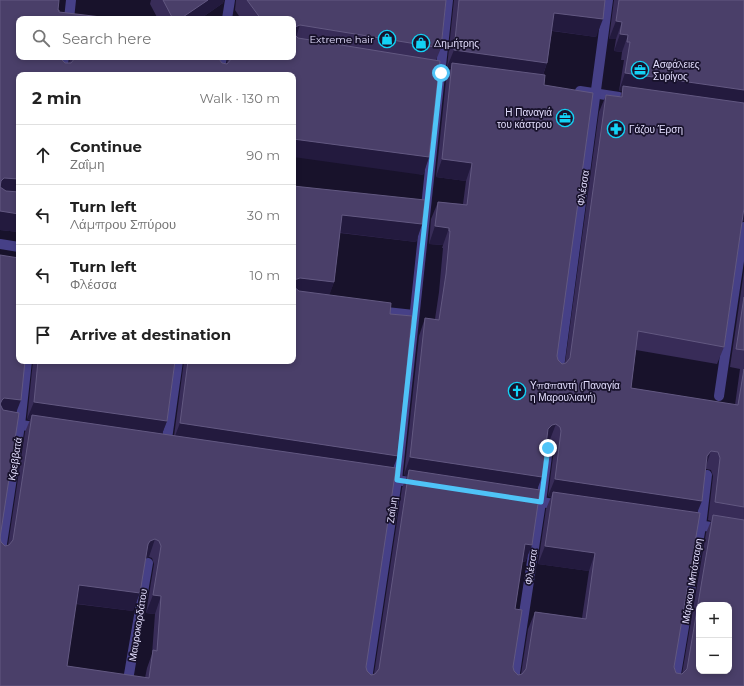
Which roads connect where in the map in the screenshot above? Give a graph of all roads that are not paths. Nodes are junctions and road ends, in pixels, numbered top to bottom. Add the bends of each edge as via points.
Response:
1 (71, 0) edge
2 (230, 0) edge
3 (448, 0) edge
4 (608, 0) edge
5 (69, 15) edge
6 (227, 16) edge
7 (64, 60) edge
8 (222, 60) edge
9 (62, 72) edge
10 (220, 72) edge
11 (573, 90) edge
12 (596, 94) junction
13 (627, 98) edge
14 (744, 227) edge
15 (0, 244) edge
16 (16, 247) edge
17 (369, 310) edge
18 (414, 315) junction
19 (27, 364) edge
20 (178, 364) edge
21 (557, 375) edge
22 (719, 396) dead end
23 (0, 422) edge
24 (20, 424) junction
25 (51, 429) edge
26 (166, 446) edge
27 (548, 448) edge
28 (707, 475) edge
29 (374, 477) edge
30 (397, 480) junction
31 (427, 485) edge
32 (519, 498) edge
33 (541, 502) junction
34 (572, 506) edge
35 (678, 522) edge
36 (701, 526) junction
37 (744, 532) edge
38 (0, 557) edge
39 (148, 563) edge
40 (127, 686) edge
41 (366, 686) edge
42 (513, 686) edge
43 (674, 686) edge

1 - 5 street
2 - 6 street
3 - 18 street, Ζαΐμη
4 - 12 street, Φλέσσα
7 - 9 street
8 - 10 street
11 - 12 street
12 - 13 street
12 - 21 street, Φλέσσα
14 - 22 street
15 - 16 street
17 - 18 street
18 - 30 street, Ζαΐμη
19 - 24 street, Κρεββατά
20 - 26 street
23 - 24 street
24 - 25 street
24 - 38 street, Κρεββατά
27 - 33 street, Φλέσσα
28 - 36 street, Μάρκου Μπότσαρη
29 - 30 street
30 - 31 street
30 - 41 street, Ζαΐμη
32 - 33 street
33 - 34 street
33 - 42 street, Φλέσσα
35 - 36 street
36 - 37 street
36 - 43 street, Μάρκου Μπότσαρη
39 - 40 street, Μαυροκορδάτου

